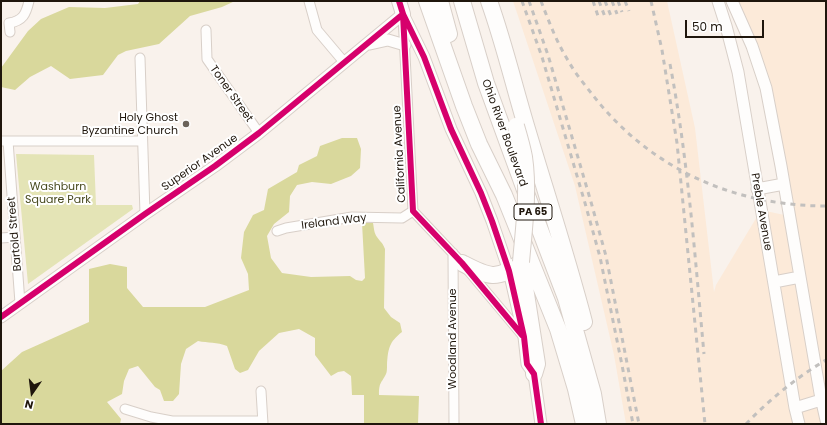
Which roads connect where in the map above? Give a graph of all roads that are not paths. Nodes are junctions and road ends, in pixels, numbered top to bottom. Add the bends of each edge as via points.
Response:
1 (29, 1) edge
2 (309, 1) edge
3 (427, 1) edge
4 (440, 1) edge
5 (462, 1) edge
6 (482, 1) edge
7 (489, 1) edge
8 (718, 1) edge
9 (732, 1) edge
10 (401, 8) edge
11 (7, 26) edge
12 (206, 30) dead end
13 (366, 45) junction
14 (404, 45) junction
15 (140, 58) dead end
16 (344, 62) junction
17 (259, 133) junction
18 (5, 141) edge
19 (142, 141) junction
20 (784, 184) junction
21 (757, 189) junction
22 (504, 195) junction
23 (413, 211) junction
24 (145, 214) junction
25 (277, 232) dead end
26 (15, 237) junction
27 (1, 238) edge
28 (457, 258) junction
29 (517, 268) junction
30 (800, 277) junction
31 (774, 282) junction
32 (20, 303) junction
33 (1, 317) edge
34 (524, 337) junction
35 (534, 374) junction
36 (262, 392) dead end
37 (821, 400) junction
38 (795, 408) junction
39 (125, 409) dead end
40 (826, 420) edge
41 (263, 423) edge
42 (454, 424) edge
43 (541, 424) edge
44 (584, 424) edge
45 (598, 424) edge
46 (799, 424) edge

1 - 11 street via 22,19
2 - 16 street via 318,30
3 - 22 highway via 479,144
4 - 22 highway, Ohio River Boulevard / PA 65 via 465,86
5 - 45 highway, Ohio River Boulevard / PA 65 via 486,83 566,298 591,386
6 - 29 highway, bridge via 524,156 525,214
7 - 45 highway via 584,321 594,365
8 - 21 street, Preble Avenue via 738,72
9 - 20 street via 752,46 766,88
10 - 13 street, Superior Avenue
10 - 14 street, California Avenue
10 - 29 street via 424,57 451,129
12 - 17 street, Toner Street via 207,59
13 - 14 street via 382,40
13 - 16 street, Superior Avenue
14 - 23 street, California Avenue
15 - 19 street
16 - 17 street, Superior Avenue
17 - 24 street, Superior Avenue
18 - 19 street
18 - 26 street, Bartold Street
19 - 24 street
20 - 21 street
20 - 30 street
21 - 31 street, Preble Avenue
22 - 44 highway, PA 65 via 558,329
23 - 25 street, Ireland Way via 402,218 352,218 286,228
23 - 28 street, California Avenue
24 - 32 street, Superior Avenue
26 - 27 street
26 - 32 street, Bartold Street
28 - 29 highway via 480,272 492,275
28 - 34 street, California Avenue
28 - 42 street, Woodland Avenue
29 - 34 street
29 - 35 highway via 537,364
30 - 31 street
30 - 37 street
31 - 38 street, Preble Avenue
32 - 33 street, Superior Avenue
34 - 35 street via 527,364
35 - 43 street
36 - 41 street
37 - 38 street
37 - 40 street
38 - 46 street, Preble Avenue
39 - 41 street via 172,421

